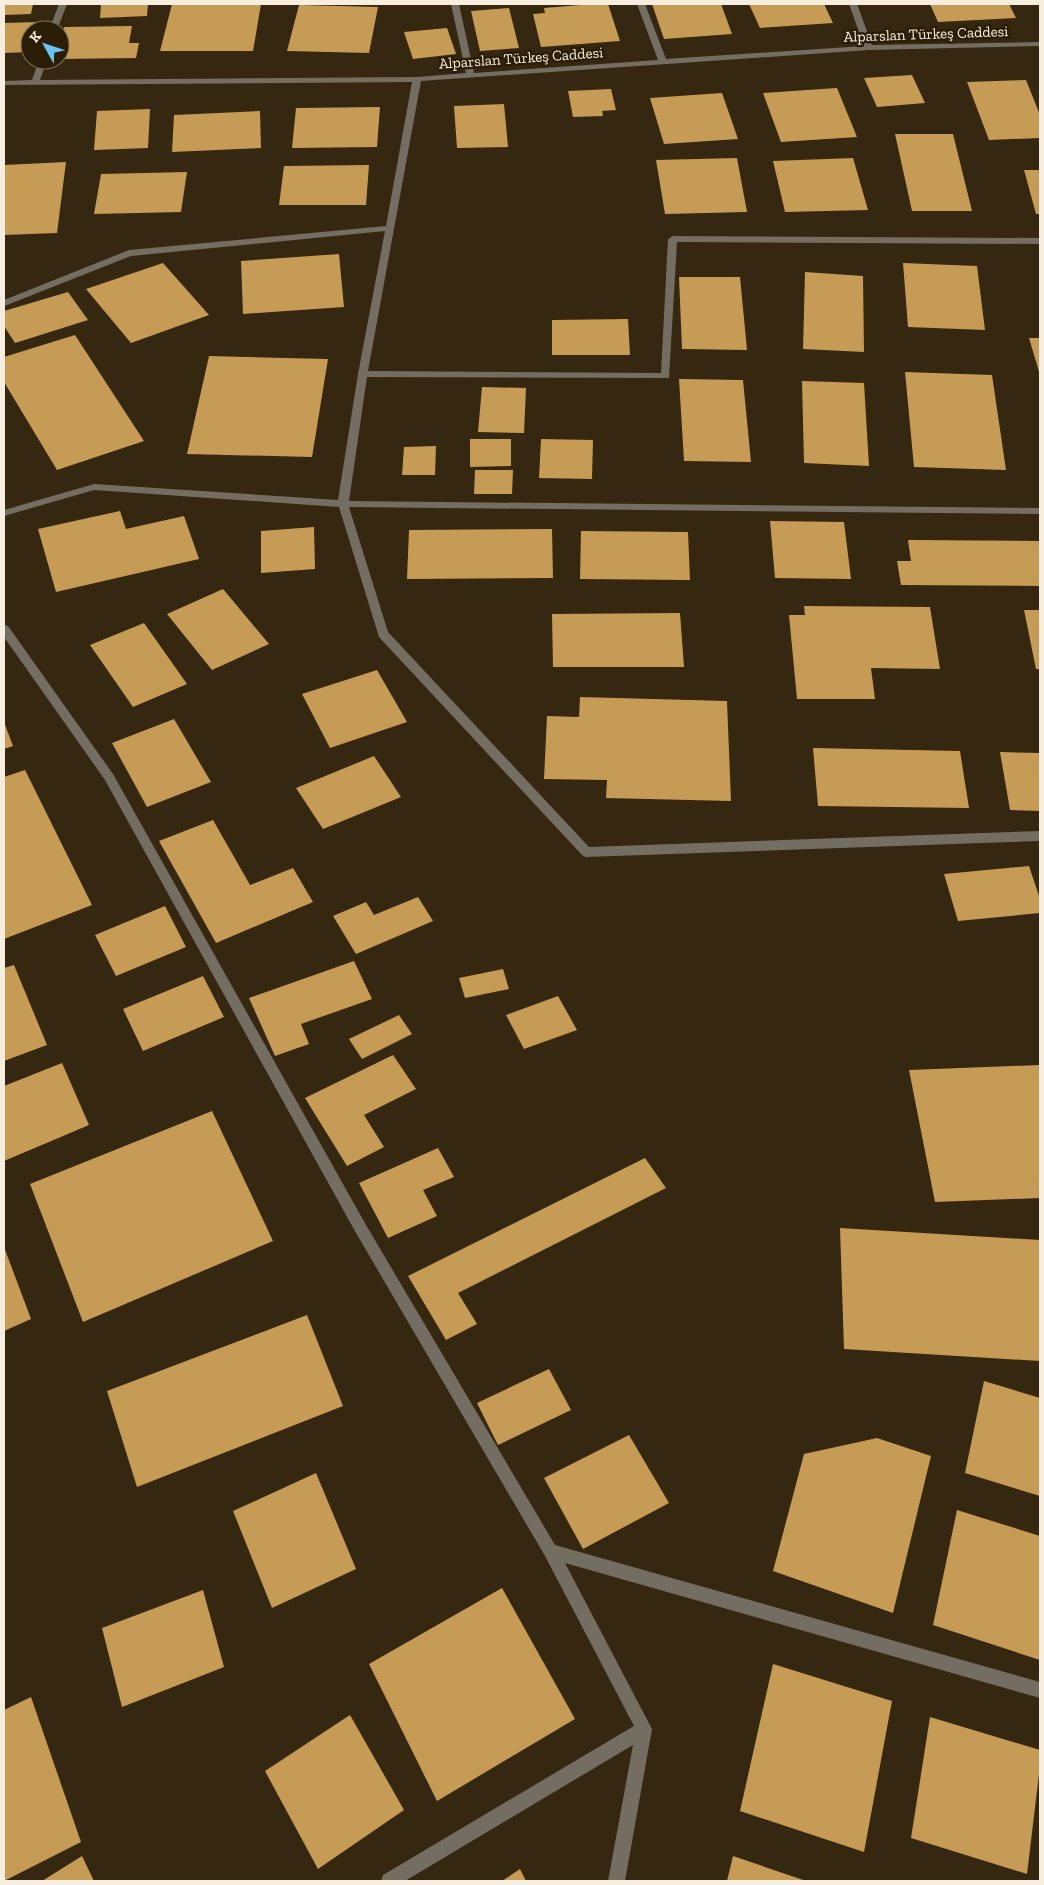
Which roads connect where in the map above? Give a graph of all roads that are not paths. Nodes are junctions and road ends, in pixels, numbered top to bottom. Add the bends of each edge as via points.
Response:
1 (63, 4) edge
2 (455, 4) edge
3 (641, 4) edge
4 (853, 4) edge
5 (57, 20) edge
6 (1040, 44) edge
7 (869, 48) junction
8 (663, 62) junction
9 (39, 70) edge
10 (470, 75) junction
11 (417, 79) junction
12 (35, 82) junction
13 (4, 83) edge
14 (390, 228) junction
15 (1040, 242) edge
16 (4, 303) edge
17 (363, 374) junction
18 (343, 504) junction
19 (1040, 511) edge
20 (4, 513) edge
21 (4, 629) edge
22 (1040, 836) edge
23 (550, 1551) junction
24 (1040, 1690) edge
25 (644, 1729) junction
26 (389, 1881) edge
27 (617, 1881) edge

1 - 5 street
2 - 10 street
3 - 8 street
4 - 7 street
6 - 7 street, Alparslan Türkeş Caddesi
7 - 8 street, Alparslan Türkeş Caddesi
8 - 10 street, Alparslan Türkeş Caddesi
9 - 12 street
10 - 11 street, Alparslan Türkeş Caddesi
11 - 12 street, Alparslan Türkeş Caddesi
11 - 14 street
12 - 13 street, Alparslan Türkeş Caddesi
14 - 16 street via 129,253
14 - 17 street
15 - 17 street via 673,239 666,376
17 - 18 street
18 - 19 street
18 - 20 street via 94,488
18 - 22 street via 383,634 586,852
21 - 23 street via 109,777 362,1229
23 - 24 street
23 - 25 street
25 - 26 street
25 - 27 street

